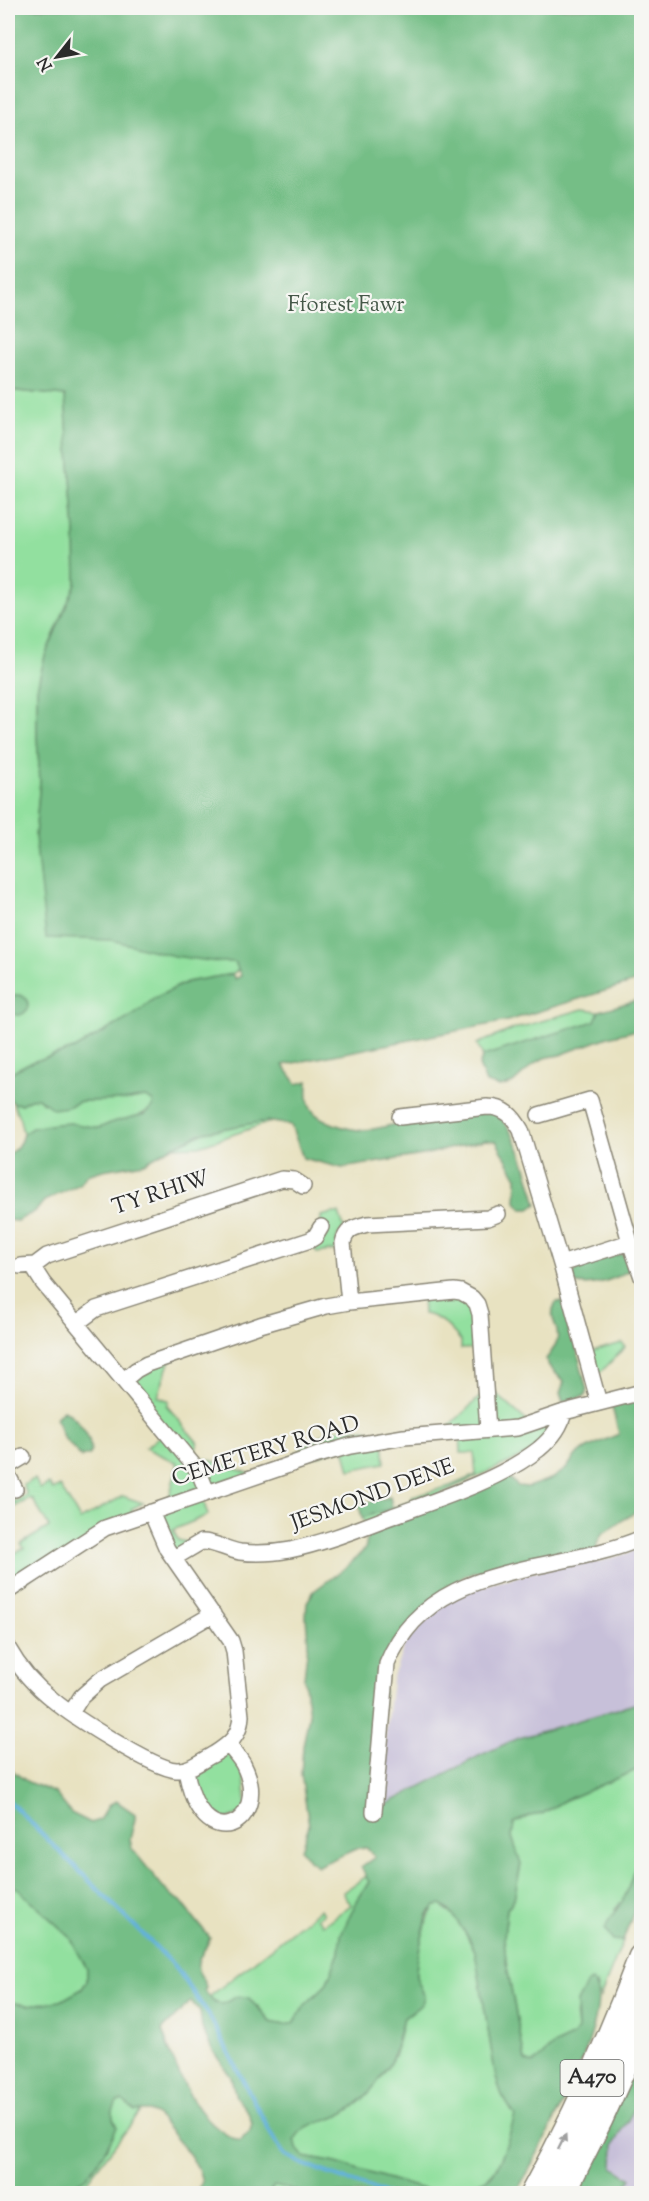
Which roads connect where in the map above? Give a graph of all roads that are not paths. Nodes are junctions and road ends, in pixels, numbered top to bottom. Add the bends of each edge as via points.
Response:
1 (539, 1115) dead end
2 (400, 1117) dead end
3 (303, 1186) dead end
4 (498, 1214) dead end
5 (321, 1227) dead end
6 (630, 1242) junction
7 (561, 1264) junction
8 (640, 1270) edge
9 (349, 1302) junction
10 (77, 1323) junction
11 (124, 1380) junction
12 (642, 1392) edge
13 (598, 1403) junction
14 (564, 1412) junction
15 (488, 1430) junction
16 (23, 1457) dead end
17 (8, 1466) edge
18 (8, 1475) edge
19 (15, 1489) dead end
20 (207, 1492) junction
21 (151, 1512) junction
22 (642, 1538) edge
23 (174, 1558) junction
24 (8, 1591) edge
25 (213, 1614) junction
26 (8, 1648) edge
27 (71, 1713) junction
28 (229, 1745) junction
29 (186, 1769) junction
30 (374, 1812) dead end
31 (642, 1958) edge
32 (642, 2024) edge
33 (534, 2193) edge
34 (561, 2193) edge

1 - 6 street via 595,1099
2 - 7 street via 487,1107 508,1112 522,1130
3 - 10 street, TY RHIW via 282,1179 28,1265
4 - 9 street via 484,1226 367,1224 351,1229 343,1243
5 - 10 street via 312,1245 96,1309
6 - 7 street
6 - 8 street
7 - 13 street
9 - 11 street via 261,1324 147,1364
9 - 15 street via 454,1291 472,1298 480,1314
10 - 11 street, TY RHIW
11 - 20 street, TY RHIW via 199,1472
12 - 13 street, CEMETERY ROAD
13 - 14 street, CEMETERY ROAD
14 - 15 street, CEMETERY ROAD via 518,1428
14 - 23 street, JESMOND DENE via 549,1440 522,1461 427,1504 290,1550 241,1552 201,1542
15 - 20 street, CEMETERY ROAD via 350,1446
16 - 17 street
18 - 19 street
20 - 21 street, CEMETERY ROAD
21 - 23 street
21 - 24 street, CEMETERY ROAD via 105,1528
22 - 30 street via 462,1587 431,1606 409,1626 387,1664
23 - 25 street
25 - 27 street via 100,1680 81,1697
25 - 28 street via 234,1652 241,1726
26 - 27 street via 26,1674
27 - 29 street via 149,1761 175,1770
28 - 29 street
28 - 29 street via 249,1779 247,1811 237,1821 226,1826 214,1824 204,1816 189,1790
33 -> 31 highway, A470 via 590,2083
32 - 34 highway, A470

